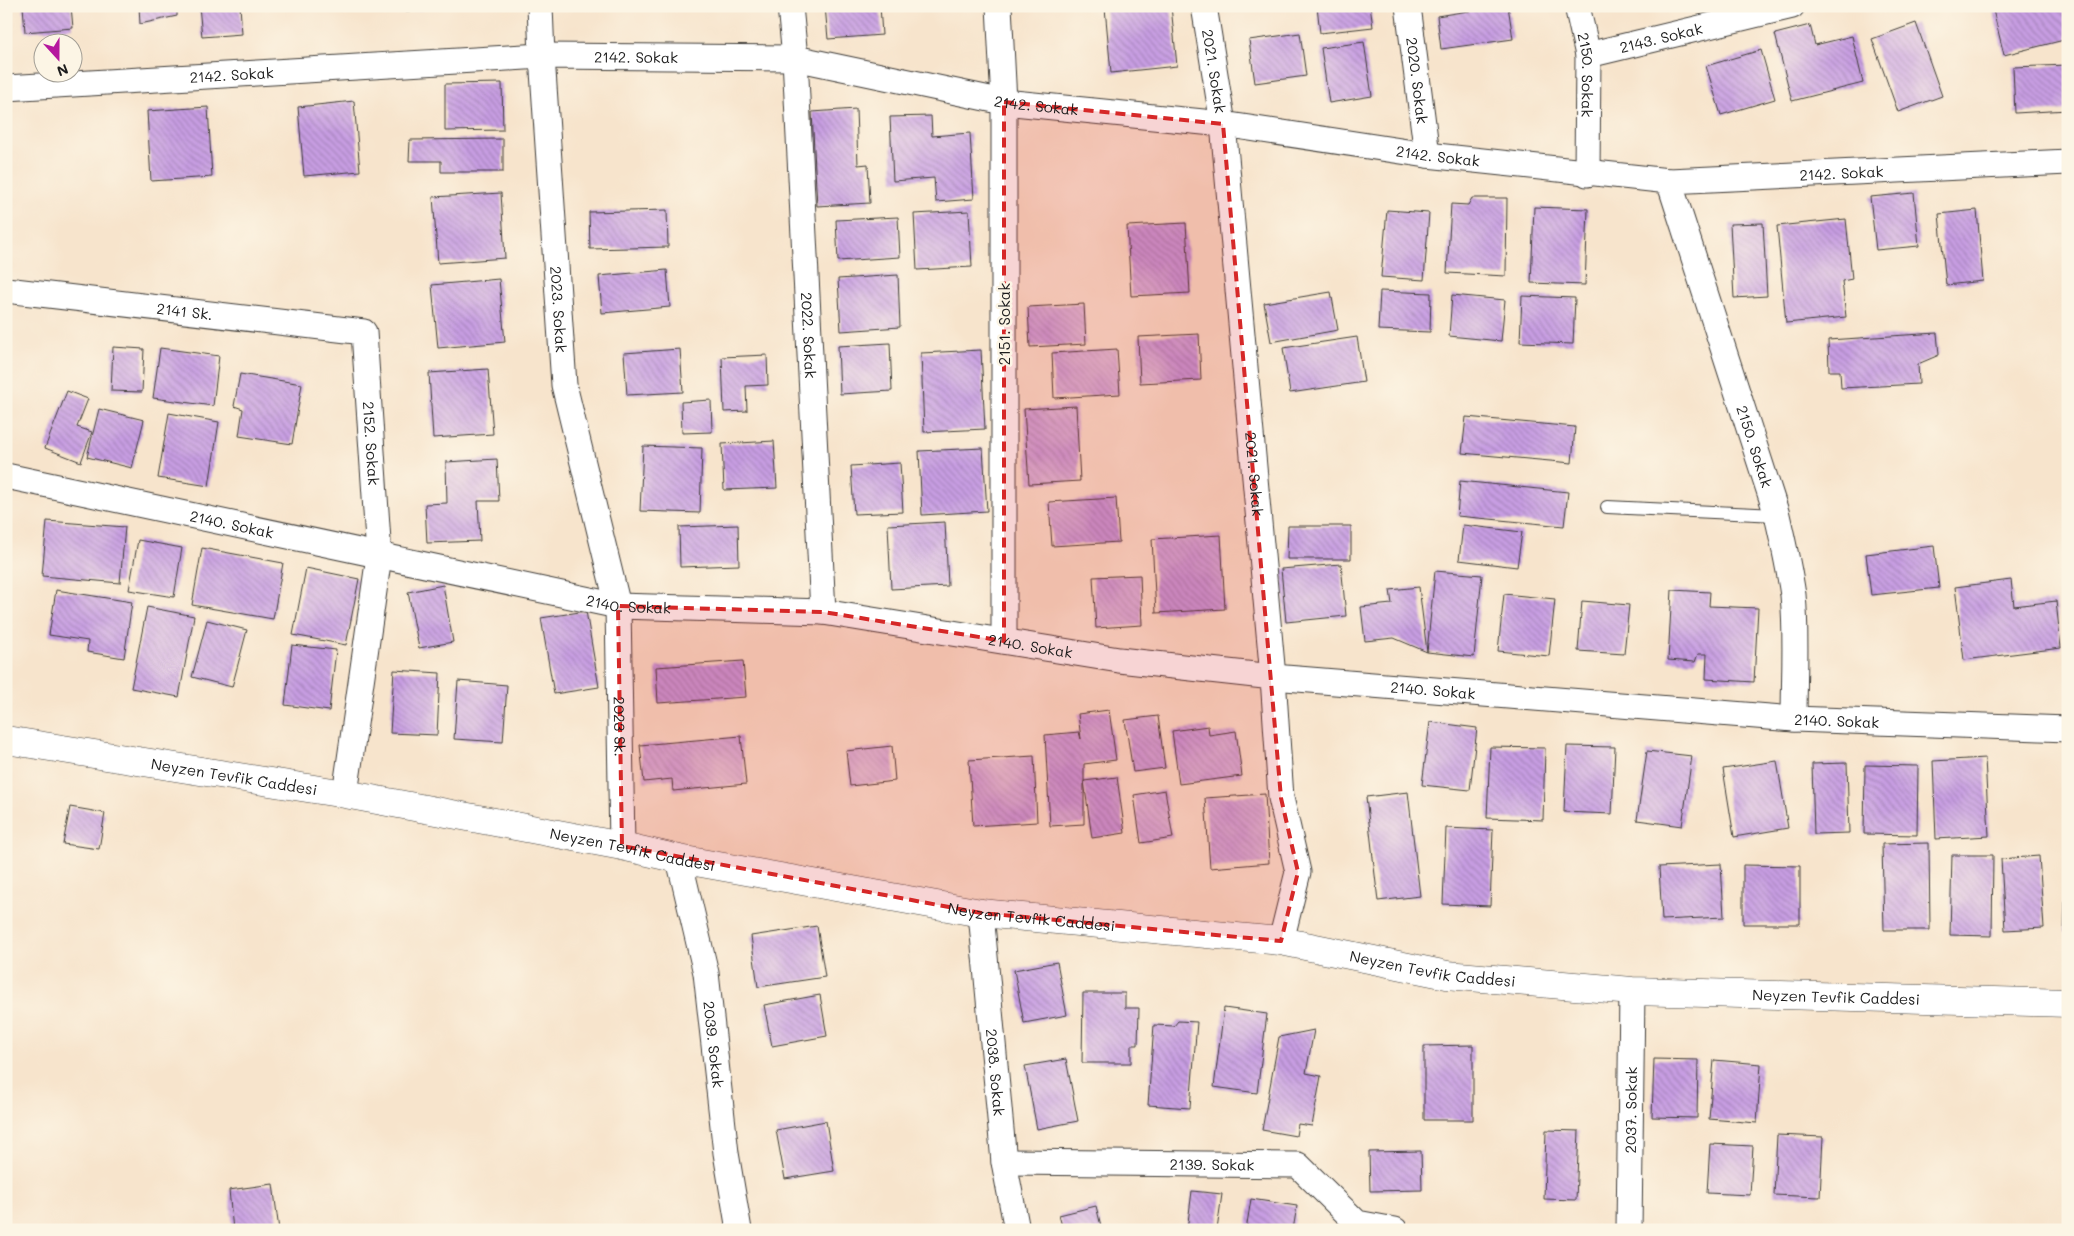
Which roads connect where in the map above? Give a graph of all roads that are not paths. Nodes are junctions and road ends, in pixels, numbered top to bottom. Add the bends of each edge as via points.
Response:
1 (540, 6) edge
2 (790, 6) edge
3 (999, 6) edge
4 (1204, 6) edge
5 (1408, 6) edge
6 (1577, 6) edge
7 (1792, 6) edge
8 (1588, 54) junction
9 (542, 56) junction
10 (795, 58) junction
11 (6, 88) edge
12 (1004, 102) junction
13 (1223, 124) junction
14 (1427, 155) junction
15 (2068, 162) edge
16 (1587, 174) junction
17 (1669, 181) junction
18 (6, 290) edge
19 (364, 332) joint
20 (6, 476) edge
21 (1608, 507) dead end
22 (1777, 515) junction
23 (379, 556) junction
24 (618, 606) junction
25 (823, 612) junction
26 (1004, 641) junction
27 (1273, 677) junction
28 (1794, 719) junction
29 (2068, 728) edge
30 (6, 740) edge
31 (345, 794) junction
32 (622, 846) junction
33 (679, 859) junction
34 (981, 913) junction
35 (1281, 941) junction
36 (1632, 991) junction
37 (2068, 1003) edge
38 (1004, 1162) junction
39 (739, 1230) edge
40 (1017, 1230) edge
41 (1395, 1230) edge
42 (1629, 1230) edge

1 - 9 street, 2023. Sokak
2 - 10 street, 2022. Sokak
3 - 12 street, 2151. Sokak
4 - 13 street, 2021. Sokak
5 - 14 street, 2020. Sokak
6 - 8 street, 2150. Sokak
7 - 8 street, 2143. Sokak
8 - 16 street, 2150. Sokak
9 - 10 street, 2142. Sokak
9 - 11 street, 2142. Sokak
9 - 24 street, 2023. Sokak via 564,385
10 - 12 street, 2142. Sokak
10 - 25 street, 2022. Sokak
12 - 13 street, 2142. Sokak
12 - 26 street, 2151. Sokak
13 - 14 street, 2142. Sokak
13 - 27 street, 2021. Sokak
14 - 16 street, 2142. Sokak
15 - 17 street, 2142. Sokak
16 - 17 street, 2142. Sokak
17 - 22 street, 2150. Sokak
18 - 19 street, 2141 Sk.
19 - 23 street, 2152. Sokak
20 - 23 street, 2140. Sokak
21 - 22 lane
22 - 28 street, 2150. Sokak via 1793,596
23 - 24 street, 2140. Sokak
23 - 31 street, 2152. Sokak
24 - 25 street, 2140. Sokak
24 - 32 street, 2023 Sk.
25 - 26 street, 2140. Sokak
26 - 27 street, 2140. Sokak via 1119,660
27 - 28 street, 2140. Sokak
27 - 35 street, 2021. Sokak via 1281,798 1298,872
28 - 29 street, 2140. Sokak
30 - 31 street, Neyzen Tevfik Caddesi
31 - 32 street, Neyzen Tevfik Caddesi
32 - 33 street, Neyzen Tevfik Caddesi
33 - 34 street, Neyzen Tevfik Caddesi
33 - 39 street, 2039. Sokak via 706,972 726,1153
34 - 35 street, Neyzen Tevfik Caddesi
34 - 38 street, 2038. Sokak
35 - 36 street, Neyzen Tevfik Caddesi via 1447,975
36 - 37 street, Neyzen Tevfik Caddesi
36 - 42 street, 2037. Sokak
38 - 40 street, 2038. Sokak
38 - 41 street, 2139. Sokak via 1298,1165 1357,1223

